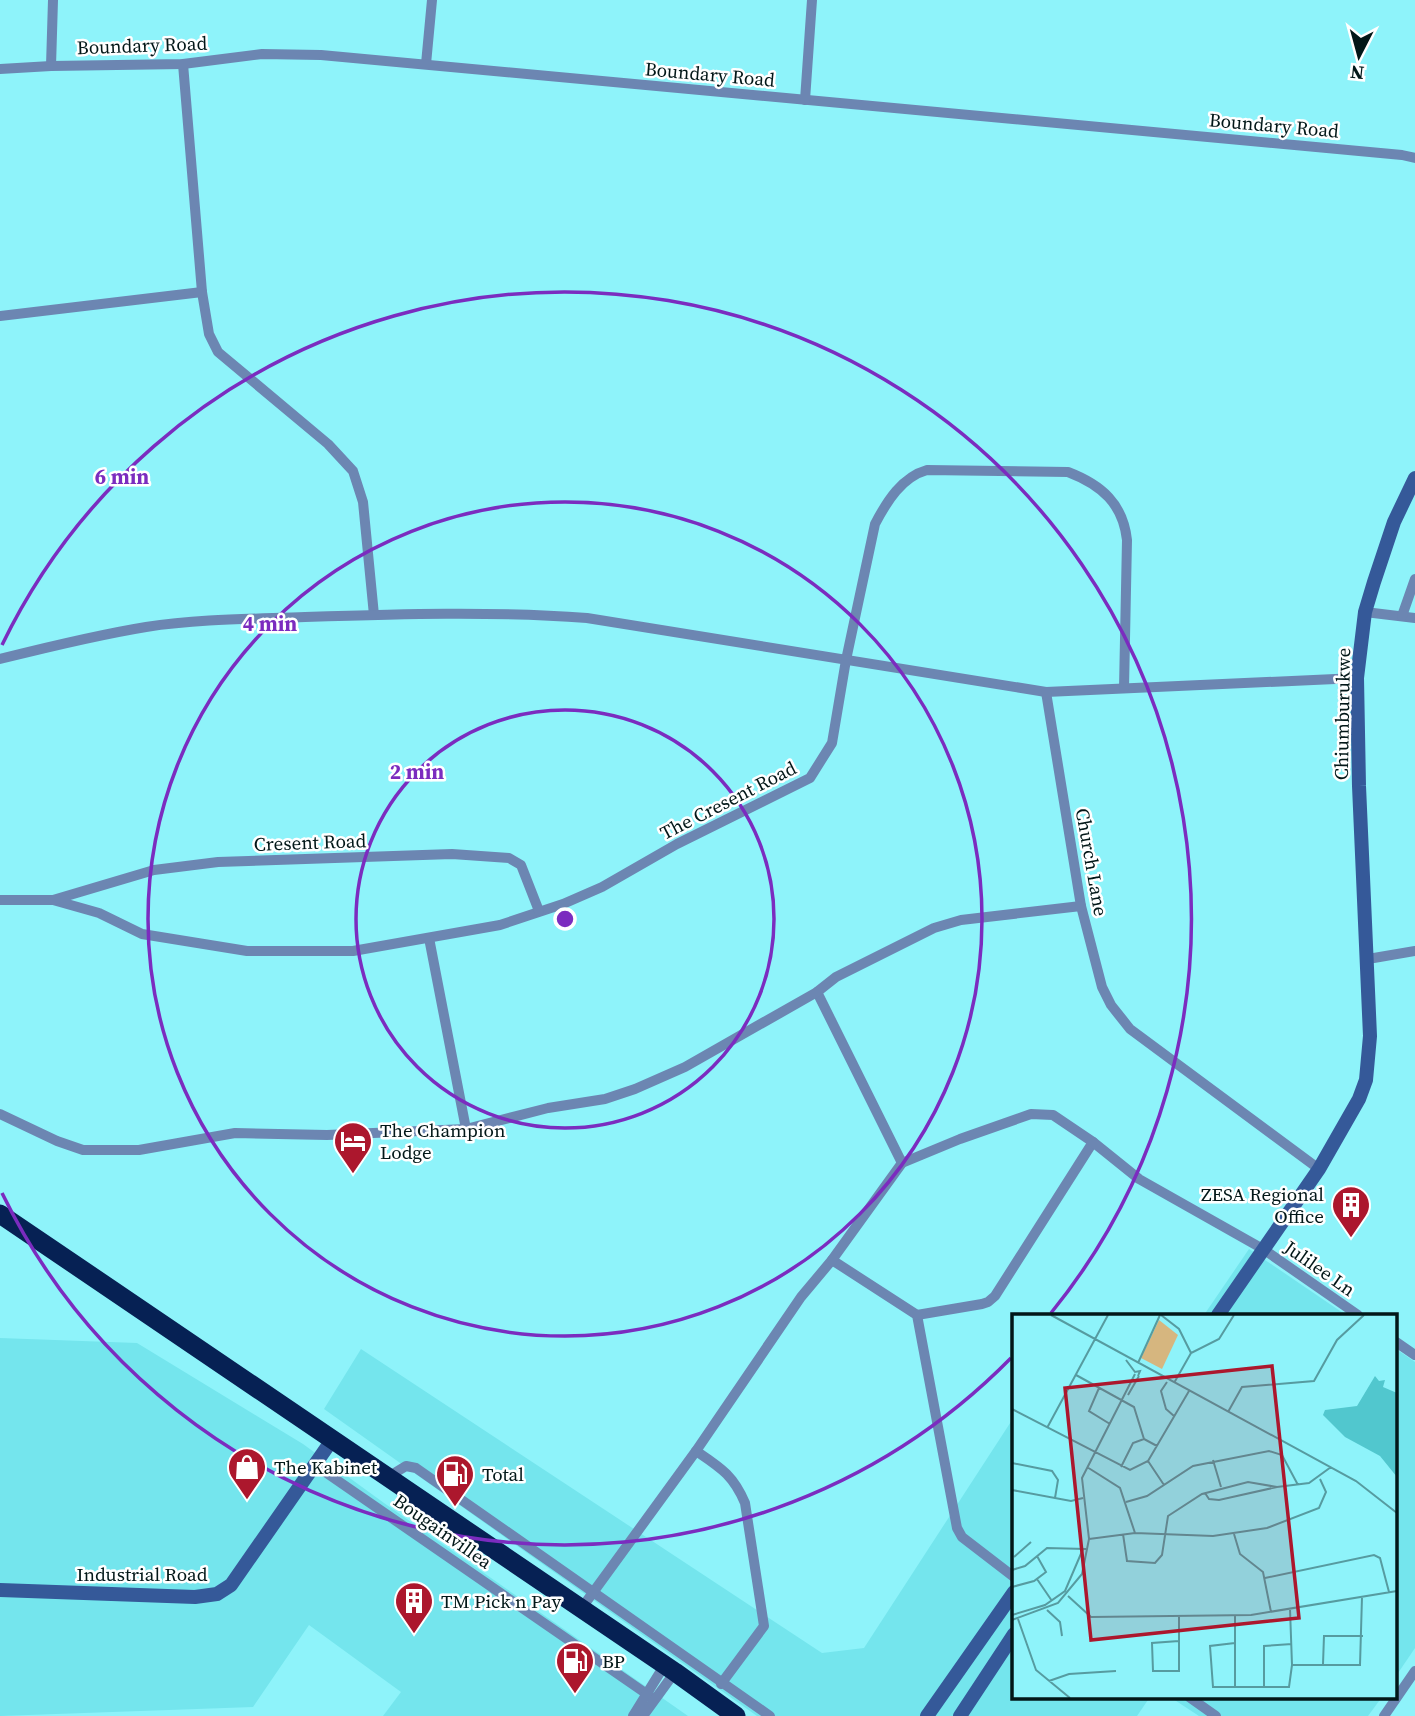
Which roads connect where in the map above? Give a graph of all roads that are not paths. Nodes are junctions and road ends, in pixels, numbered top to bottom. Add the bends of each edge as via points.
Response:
1 (53, 0) edge
2 (432, 0) edge
3 (812, 0) edge
4 (183, 64) junction
5 (426, 65) junction
6 (51, 66) junction
7 (0, 69) edge
8 (805, 100) junction
9 (1415, 158) edge
10 (202, 292) junction
11 (0, 316) edge
12 (1415, 478) edge
13 (1415, 579) edge
14 (1365, 612) junction
15 (374, 615) junction
16 (1402, 615) junction
17 (1415, 618) edge
18 (0, 659) edge
19 (846, 660) junction
20 (1357, 678) junction
21 (1124, 688) junction
22 (1046, 692) junction
23 (0, 900) edge
24 (53, 900) junction
25 (1081, 906) junction
26 (539, 911) junction
27 (429, 938) junction
28 (1415, 951) edge
29 (1368, 959) junction
30 (817, 992) junction
31 (0, 1114) edge
32 (466, 1129) junction
33 (1093, 1142) junction
34 (902, 1163) junction
35 (1319, 1169) junction
36 (0, 1214) edge
37 (1263, 1249) junction
38 (832, 1260) junction
39 (1219, 1314) edge
40 (1357, 1314) edge
41 (917, 1315) junction
42 (1398, 1343) edge
43 (1415, 1355) edge
44 (332, 1440) junction
45 (696, 1451) junction
46 (315, 1465) junction
47 (388, 1477) junction
48 (1012, 1575) edge
49 (0, 1590) edge
50 (594, 1592) junction
51 (1012, 1595) edge
52 (581, 1609) junction
53 (1012, 1637) edge
54 (971, 1654) junction
55 (669, 1669) junction
56 (991, 1669) junction
57 (1415, 1671) edge
58 (721, 1684) junction
59 (1398, 1696) edge
60 (651, 1697) junction
61 (1190, 1698) edge
62 (1396, 1698) edge
63 (633, 1716) edge
64 (643, 1716) edge
65 (736, 1716) edge
66 (770, 1716) edge
67 (927, 1716) edge
68 (960, 1716) edge
69 (1216, 1716) edge
70 (1384, 1716) edge

1 - 6 street
2 - 5 street
3 - 8 street
4 - 5 street, Boundary Road via 262,54
4 - 6 street, Boundary Road
4 - 10 street
5 - 8 street, Boundary Road
6 - 7 street, Boundary Road
8 - 9 street, Boundary Road
10 - 11 street
10 - 15 street via 209,334 218,352 328,444 353,471 363,502
12 - 14 street, Chiumburukwe via 1394,522
13 - 16 street
14 - 16 street
14 - 20 street, Chiumburukwe
15 - 18 street via 148,627
15 - 19 street via 520,613 587,618
16 - 17 street
19 - 21 street, The Cresent Road via 875,524 884,506 915,473 975,469 1068,472 1099,489 1125,520
19 - 22 street
19 - 26 street, The Cresent Road via 832,743 810,778 602,887
20 - 21 street
20 - 29 street, Chiumburukwe
21 - 22 street
22 - 25 street, Church Lane
23 - 24 street, The Cresent Road
24 - 26 street, Cresent Road via 154,870 218,862 452,854 509,858 521,865
24 - 27 street, The Cresent Road via 99,913 142,934 247,951 353,951
25 - 30 street via 952,922 836,977
25 - 35 street, Church Lane via 1102,987 1130,1029
26 - 27 street, The Cresent Road via 500,925
27 - 32 street
28 - 29 street
29 - 35 street, Chiumburukwe via 1366,1080
30 - 32 street via 685,1067 635,1089
30 - 34 street
31 - 32 street via 83,1150 139,1150 235,1133 327,1135
33 - 34 street, Julilee Ln via 1054,1115 1031,1114
33 - 37 street, Julilee Ln via 1139,1179
33 - 41 street via 995,1296 982,1304
34 - 38 street
35 - 37 street, Chiumburukwe
36 - 44 highway
37 - 39 street, Chiumburukwe
37 - 40 street, Julilee Ln
38 - 41 street
38 - 45 street
41 - 48 street via 957,1528 962,1537
42 - 43 street
44 - 46 street, Industrial Road
44 - 47 highway
45 - 50 street
45 - 58 street via 727,1472 745,1503 764,1620 763,1630
46 - 49 street, Industrial Road via 231,1585 217,1594
46 - 60 street, Bougainvillea
47 - 50 street via 406,1466 416,1468
47 - 52 highway
50 - 52 street
50 - 58 street
51 - 54 street
52 - 55 highway
53 - 56 street
54 - 56 street
54 - 67 street
55 - 60 street
55 - 65 highway
56 - 68 street
57 - 59 street
58 - 66 street
60 - 63 street
60 - 64 street
61 - 69 street
62 - 70 street

